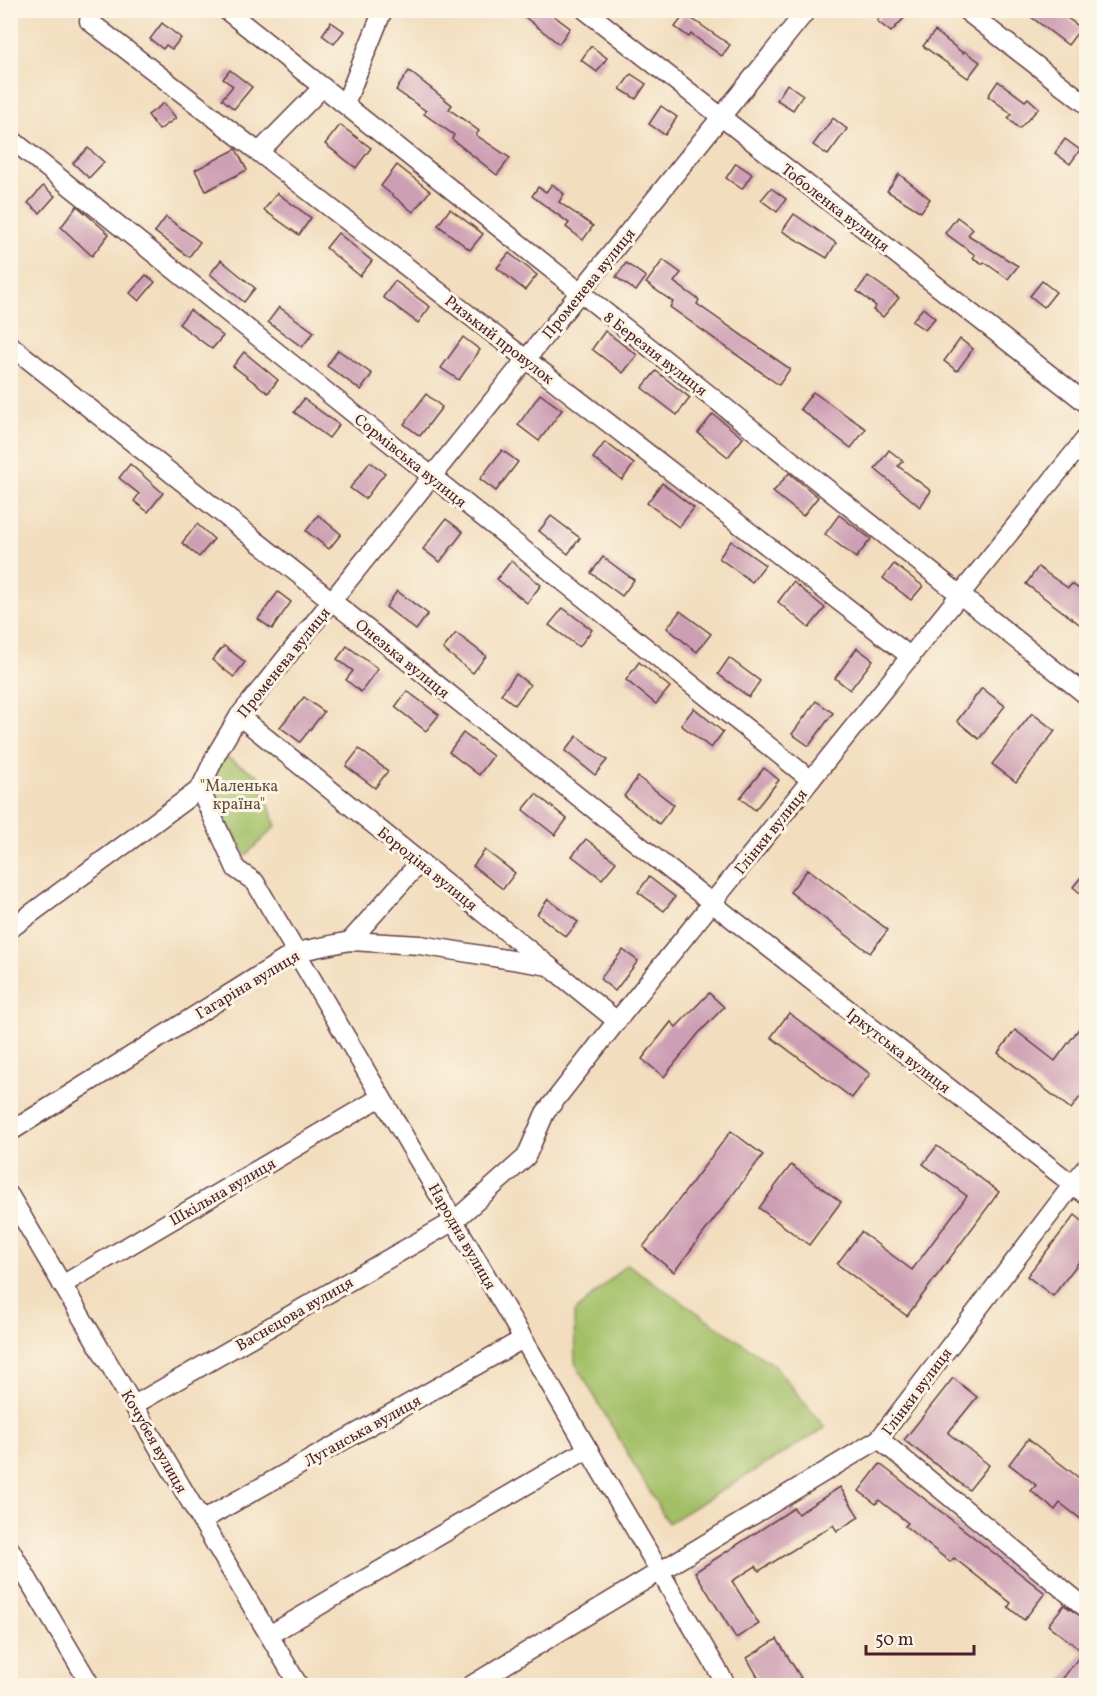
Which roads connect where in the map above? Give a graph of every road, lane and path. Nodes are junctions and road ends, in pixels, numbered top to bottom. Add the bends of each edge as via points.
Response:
1 (226, 10) edge
2 (383, 10) edge
3 (585, 10) edge
4 (807, 10) edge
5 (965, 10) edge
6 (89, 21) dead end
7 (323, 87) junction
8 (345, 104) junction
9 (1086, 104) edge
10 (722, 117) junction
11 (11, 139) edge
12 (258, 152) junction
13 (580, 293) junction
14 (10, 345) edge
15 (526, 359) junction
16 (1086, 403) edge
17 (1086, 438) edge
18 (432, 476) junction
19 (960, 595) junction
20 (332, 601) junction
21 (910, 657) junction
22 (1086, 694) edge
23 (239, 716) junction
24 (811, 780) junction
25 (200, 789) junction
26 (420, 862) junction
27 (712, 903) junction
28 (10, 929) edge
29 (350, 941) junction
30 (296, 952) junction
31 (549, 966) junction
32 (617, 1022) junction
33 (381, 1097) junction
34 (10, 1132) edge
35 (1086, 1167) edge
36 (1080, 1190) edge
37 (10, 1197) edge
38 (454, 1221) junction
39 (62, 1285) junction
40 (523, 1339) junction
41 (134, 1406) junction
42 (879, 1439) junction
43 (588, 1449) junction
44 (201, 1521) junction
45 (10, 1549) edge
46 (661, 1573) junction
47 (1086, 1608) edge
48 (269, 1635) junction
49 (91, 1686) edge
50 (299, 1686) edge
51 (470, 1686) edge
52 (727, 1686) edge

1 - 7 street, 8 Березня вулиця
2 - 8 street
3 - 10 street, Тоболенка вулиця
4 - 10 street, Променева вулиця
5 - 9 street
6 - 12 street, Ризький провулок
7 - 8 street, 8 Березня вулиця
7 - 12 street
8 - 13 street, 8 Березня вулиця
10 - 13 street, Променева вулиця
10 - 16 street, Тоболенка вулиця
11 - 18 street, Сормівська вулиця
12 - 15 street, Ризький провулок
13 - 15 street, Променева вулиця
13 - 19 street, 8 Березня вулиця
14 - 20 street, Онезька вулиця
15 - 18 street, Променева вулиця
15 - 21 street, Ризький провулок
17 - 19 street, Глінки вулиця
18 - 20 street, Променева вулиця
18 - 24 street, Сормівська вулиця
19 - 21 street, Глінки вулиця
19 - 22 street, 8 Березня вулиця
20 - 23 street, Променева вулиця
20 - 27 street, Онезька вулиця
21 - 24 street, Глінки вулиця
23 - 25 street, Променева вулиця
23 - 26 street, Бородіна вулиця
24 - 27 street, Глінки вулиця
25 - 28 street
25 - 30 street, Народна вулиця via 236,869 255,882
26 - 29 street
26 - 31 street, Бородіна вулиця
27 - 32 street, Глінки вулиця
27 - 36 street, Іркутська вулиця
29 - 30 street, Гагаріна вулиця
29 - 31 street, Гагаріна вулиця via 420,945
30 - 33 street, Народна вулиця
30 - 34 street, Гагаріна вулиця
31 - 32 street, Бородіна вулиця
32 - 38 street, Глінки вулиця via 545,1113 526,1158
33 - 38 street, Народна вулиця
33 - 39 street, Шкільна вулиця
35 - 36 street, Глінки вулиця
36 - 42 street, Глінки вулиця
37 - 39 street, Кочубея вулиця
38 - 40 street, Народна вулиця
38 - 41 street, Васнєцова вулиця
39 - 41 street, Кочубея вулиця
40 - 43 street, Народна вулиця
40 - 44 street, Луганська вулиця
41 - 44 street, Кочубея вулиця
42 - 46 street, Глінки вулиця
42 - 47 street
43 - 46 street, Народна вулиця
43 - 48 street
44 - 48 street, Кочубея вулиця
45 - 49 street
46 - 51 street, Глінки вулиця
46 - 52 street, Народна вулиця
48 - 50 street, Кочубея вулиця

